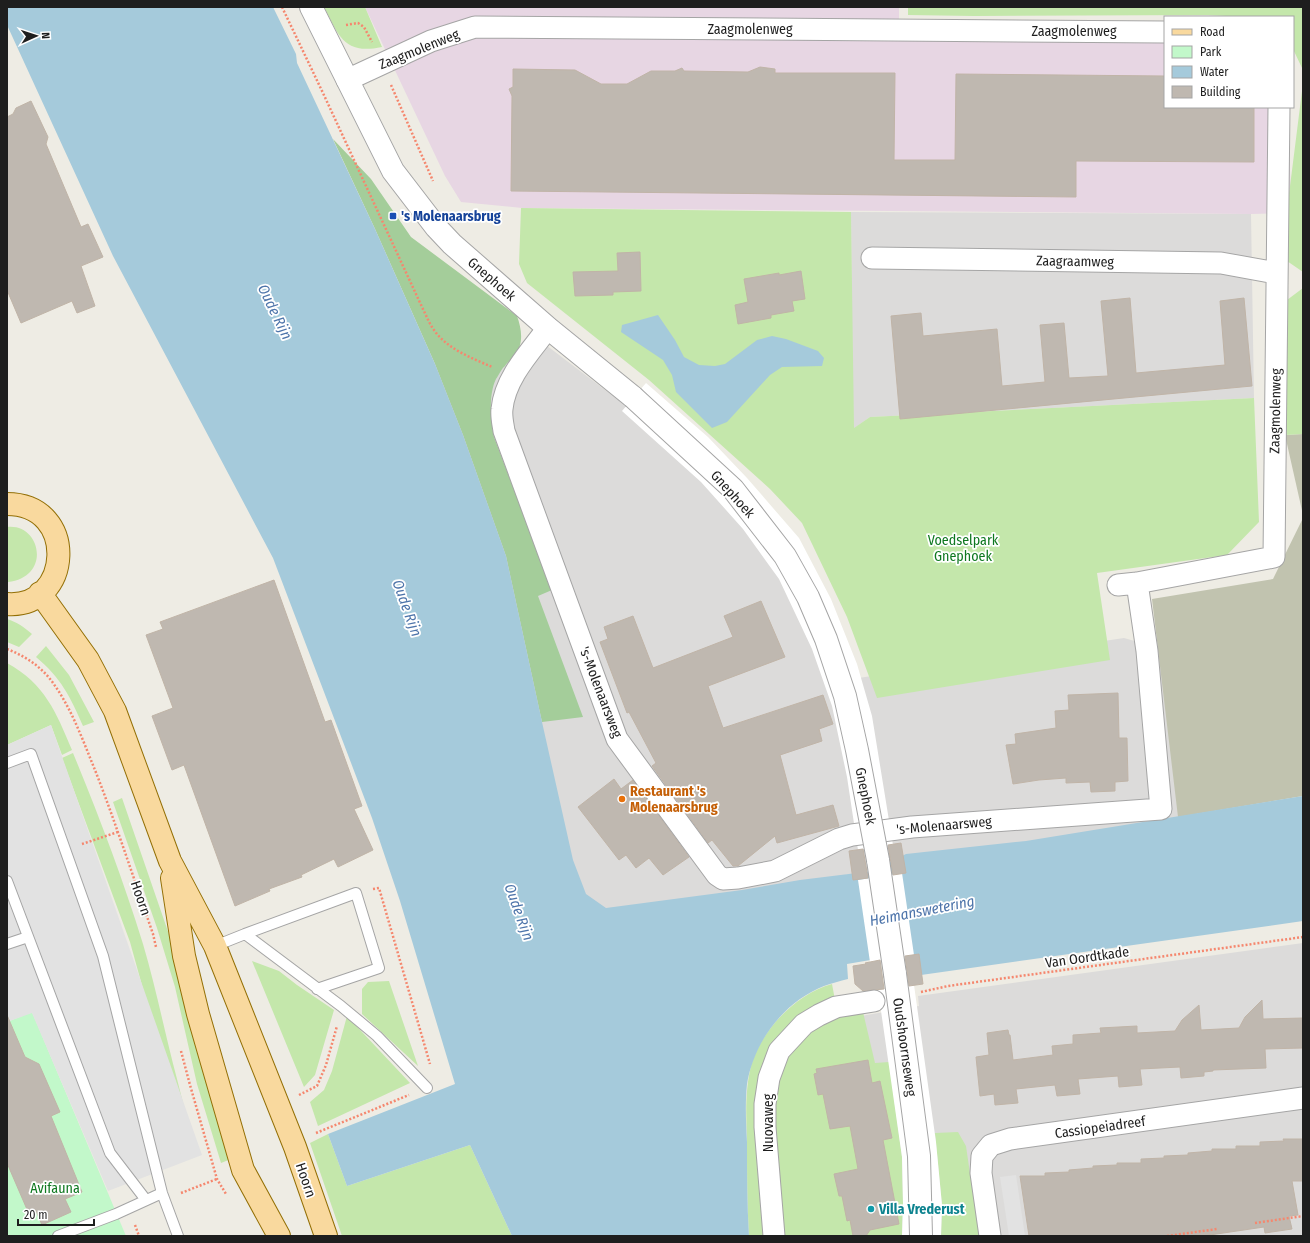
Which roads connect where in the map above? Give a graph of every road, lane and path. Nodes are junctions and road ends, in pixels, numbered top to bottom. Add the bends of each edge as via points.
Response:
1 (282, 7) edge
2 (311, 7) edge
3 (1164, 32) edge
4 (383, 64) junction
5 (347, 80) junction
6 (1279, 108) edge
7 (434, 183) dead end
8 (872, 258) dead end
9 (1276, 272) junction
10 (548, 328) junction
11 (513, 376) junction
12 (7, 504) edge
13 (1128, 584) joint
14 (40, 594) junction
15 (7, 604) edge
16 (7, 649) edge
17 (7, 763) edge
18 (118, 832) junction
19 (65, 850) junction
20 (878, 860) joint
21 (170, 861) junction
22 (7, 881) edge
23 (245, 934) junction
24 (28, 937) junction
25 (1303, 937) edge
26 (7, 944) edge
27 (215, 946) junction
28 (157, 949) dead end
29 (317, 989) junction
30 (919, 992) dead end
31 (874, 1001) dead end
32 (341, 1006) junction
33 (181, 1047) dead end
34 (427, 1088) dead end
35 (299, 1095) dead end
36 (1303, 1098) edge
37 (164, 1196) junction
38 (146, 1200) junction
39 (1303, 1216) edge
40 (1255, 1223) dead end
41 (1217, 1229) dead end
42 (58, 1236) edge
43 (178, 1236) edge
44 (279, 1236) edge
45 (326, 1236) edge
46 (774, 1236) edge
47 (921, 1236) edge
48 (990, 1236) edge
49 (1167, 1236) edge

1 - 11 path via 434,331 450,346 465,355
2 - 5 street, Gnephoek
3 - 4 street, Zaagmolenweg via 475,27 432,41
4 - 5 street, Zaagmolenweg
4 - 7 path
5 - 10 street, Gnephoek via 393,171 436,227
6 - 9 street, Zaagmolenweg
8 - 9 street, Zaagraamweg via 1221,263
9 - 13 street, Zaagmolenweg via 1274,557
10 - 11 street, 's-Molenaarsweg
10 - 20 street, Gnephoek, bridge via 633,397 733,489 785,556 808,597 826,639 845,696
11 - 13 street, 's-Molenaarsweg via 505,390 501,410 504,431 618,739 717,875 723,879 775,871 852,835 912,827 1161,808 1147,650
12 - 14 main road via 33,510 42,516 54,531 59,550 57,570 48,587
14 - 15 main road via 22,603
14 - 21 main road, Hoorn via 88,660 115,710
16 - 18 path, Hoorn via 41,669 69,710
17 - 19 lane via 31,754
18 - 19 path
18 - 28 path, Hoorn
19 - 37 lane via 103,956
20 - 47 street, Oudshoornseweg, bridge via 919,1156
21 - 27 main road, Hoorn
21 - 44 main road, Hoorn via 186,963 198,1014 243,1170
22 - 24 lane
23 - 27 lane
23 - 29 lane
23 - 29 lane via 356,894 379,968
24 - 26 lane
24 - 38 lane via 110,1153
25 - 30 path, Van Oordtkade
27 - 45 main road, Hoorn via 295,1147
29 - 32 lane
31 - 46 street, Nuovaweg via 836,1007 819,1014 804,1024 779,1051 769,1078 765,1104
32 - 34 lane via 377,1036
32 - 35 path via 326,1065 317,1086
33 - 37 path via 217,1179
36 - 48 street, Cassiopeiadreef via 1010,1139 991,1145 982,1156 981,1173
37 - 38 lane
37 - 43 lane
38 - 42 lane
39 - 40 path
41 - 49 path

